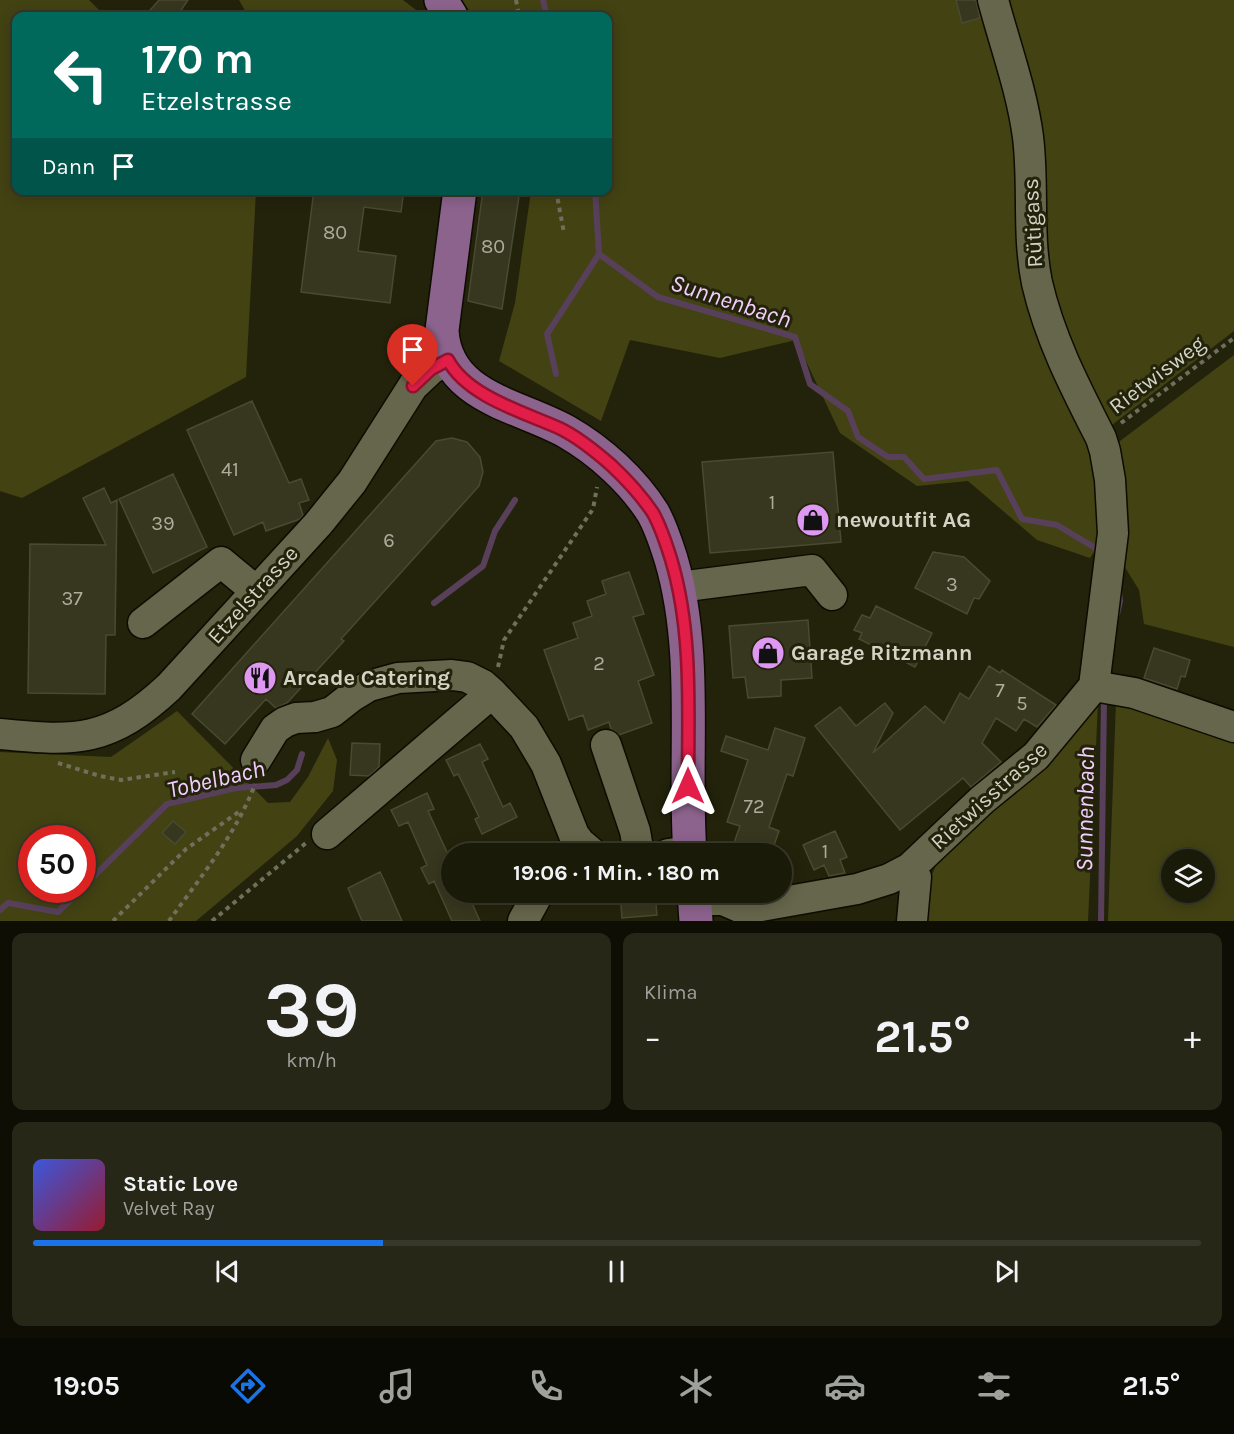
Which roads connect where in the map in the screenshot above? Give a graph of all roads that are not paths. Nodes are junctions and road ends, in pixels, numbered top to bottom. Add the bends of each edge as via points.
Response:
1 (993, 0) edge
2 (459, 195) edge
3 (448, 360) junction
4 (679, 587) junction
5 (256, 591) junction
6 (832, 595) dead end
7 (143, 623) dead end
8 (1094, 687) junction
9 (492, 693) junction
10 (1234, 727) edge
11 (0, 734) edge
12 (606, 745) dead end
13 (256, 760) dead end
14 (327, 834) road end
15 (580, 843) edge
16 (637, 843) edge
17 (684, 843) edge
18 (910, 868) junction
19 (533, 903) edge
20 (695, 905) edge
21 (747, 915) edge
22 (523, 921) edge
23 (912, 921) edge

1 - 8 street, Rütigass via 1028,135 1032,249 1043,305 1062,360 1106,451 1113,524
2 - 3 main road via 442,330
3 - 4 main road via 472,387 567,432 616,470 653,513
3 - 5 street, Etzelstrasse via 413,386 352,482
4 - 6 street via 812,570
4 - 17 main road via 687,661 688,809
5 - 7 street via 221,562
5 - 11 street, Etzelstrasse via 169,687 131,719 99,733 71,738
8 - 10 street via 1134,693
8 - 18 street, Rietwisstrasse via 1036,756
9 - 13 street via 474,680 452,675 398,678 369,686 332,712 285,722 275,729
9 - 14 street
9 - 15 street via 532,740
12 - 16 street
18 - 21 street, Rietwisstrasse via 857,889
18 - 23 street via 916,877
19 - 22 street
20 - 21 street, Rietwisstrasse via 723,900

